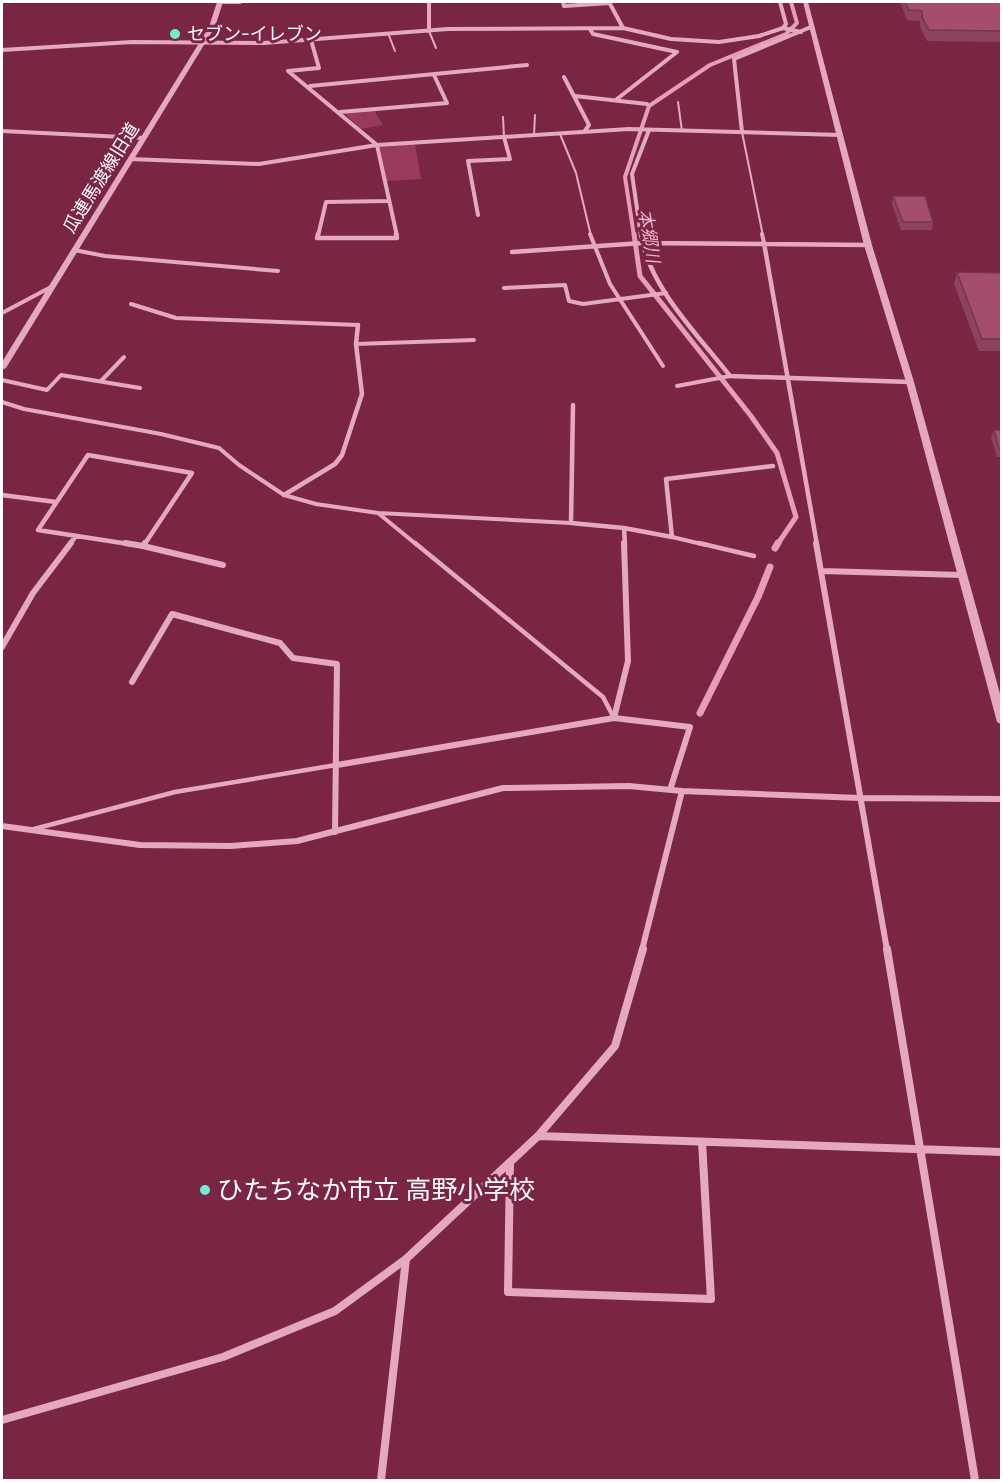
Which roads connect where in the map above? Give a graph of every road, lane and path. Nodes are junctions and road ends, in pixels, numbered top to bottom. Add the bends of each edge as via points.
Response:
1 (220, 2) edge
2 (240, 2) edge
3 (429, 2) edge
4 (563, 2) edge
5 (609, 2) edge
6 (780, 2) edge
7 (805, 2) edge
8 (812, 27) junction
9 (623, 28) junction
10 (783, 28) junction
11 (590, 29) junction
12 (429, 31) junction
13 (800, 32) junction
14 (388, 33) junction
15 (311, 40) junction
16 (202, 43) junction
17 (436, 48) dead end
18 (2, 50) edge
19 (395, 51) dead end
20 (527, 65) dead end
21 (434, 75) junction
22 (564, 77) dead end
23 (309, 87) junction
24 (575, 96) junction
25 (617, 99) junction
26 (678, 102) dead end
27 (647, 104) dead end
28 (340, 112) junction
29 (535, 115) dead end
30 (503, 117) dead end
31 (649, 130) junction
32 (2, 131) edge
33 (682, 131) junction
34 (584, 132) junction
35 (742, 132) junction
36 (560, 134) junction
37 (534, 135) junction
38 (841, 135) junction
39 (504, 137) junction
40 (143, 138) junction
41 (376, 145) junction
42 (130, 159) junction
43 (387, 201) junction
44 (478, 215) dead end
45 (642, 243) junction
46 (764, 243) junction
47 (868, 244) junction
48 (593, 246) junction
49 (74, 250) junction
50 (512, 252) dead end
51 (278, 271) dead end
52 (51, 287) junction
53 (504, 288) dead end
54 (666, 293) junction
55 (618, 300) junction
56 (131, 304) dead end
57 (2, 313) edge
58 (358, 325) joint
59 (474, 340) dead end
60 (356, 344) junction
61 (124, 357) dead end
62 (663, 366) dead end
63 (2, 368) edge
64 (730, 376) junction
65 (788, 379) junction
66 (2, 381) edge
67 (101, 381) junction
68 (910, 382) junction
69 (677, 386) dead end
70 (140, 387) dead end
71 (2, 402) edge
72 (573, 405) dead end
73 (772, 466) dead end
74 (2, 495) edge
75 (284, 495) junction
76 (56, 502) junction
77 (378, 513) junction
78 (571, 523) junction
79 (624, 528) junction
80 (76, 536) junction
81 (672, 537) junction
82 (143, 546) junction
83 (754, 556) dead end
84 (223, 565) dead end
85 (822, 571) junction
86 (961, 575) junction
87 (2, 647) edge
88 (132, 682) dead end
89 (614, 718) junction
90 (1002, 722) edge
91 (337, 765) junction
92 (670, 790) junction
93 (682, 791) junction
94 (860, 798) junction
95 (1002, 800) edge
96 (2, 826) edge
97 (28, 831) junction
98 (335, 832) junction
99 (538, 1136) junction
100 (702, 1142) junction
101 (922, 1149) junction
102 (1002, 1152) edge
103 (510, 1162) junction
104 (406, 1259) junction
105 (2, 1420) edge
106 (381, 1480) edge
107 (975, 1480) edge

1 - 2 street
1 - 16 street, 瓜連馬渡線旧道
3 - 12 street
4 - 5 street via 564,6
5 - 9 street
6 - 10 street via 786,24
7 - 8 street
8 - 13 street
8 - 38 street
9 - 10 street via 672,39 719,42
9 - 11 street
10 - 13 street
11 - 12 street
11 - 25 street via 593,34 677,52
12 - 14 street
12 - 17 lane
13 - 35 street via 734,59
14 - 15 street
14 - 19 lane
15 - 16 street
15 - 23 street via 319,68 288,71
16 - 18 street via 132,42
16 - 40 street, 瓜連馬渡線旧道
20 - 21 street
21 - 23 street
21 - 28 street via 447,103
22 - 24 street
23 - 28 street
24 - 25 street
24 - 34 street via 589,125
25 - 27 street
26 - 33 lane
28 - 41 street
29 - 37 lane
30 - 39 lane
31 - 33 street
31 - 34 street
31 - 45 street via 632,174
32 - 40 street
33 - 35 street
34 - 36 street
35 - 38 street
35 - 46 lane
36 - 37 street
36 - 48 lane via 576,173
37 - 39 street
38 - 47 street
39 - 41 street
39 - 44 street via 510,159 468,161
40 - 42 street, 瓜連馬渡線旧道
41 - 42 street via 259,164
41 - 43 street
42 - 49 street, 瓜連馬渡線旧道
43 - 43 street via 397,238 317,238 326,202
45 - 46 street
45 - 48 street
45 - 54 street via 649,265
46 - 47 street
46 - 65 street
47 - 68 street
48 - 50 street
48 - 55 lane
49 - 51 lane
49 - 52 street, 瓜連馬渡線旧道
52 - 57 lane
52 - 63 street, 瓜連馬渡線旧道
53 - 55 lane via 565,285 569,301 583,304
54 - 55 lane
54 - 64 street
55 - 62 lane
56 - 58 lane via 176,318
58 - 60 street
59 - 60 lane
60 - 75 street via 362,394 342,455 335,464
61 - 67 lane
64 - 65 street
64 - 69 lane
65 - 68 street
65 - 85 street
66 - 67 lane via 47,390 61,375
67 - 70 lane
68 - 86 street
71 - 75 lane via 219,448
72 - 78 street
73 - 81 street via 666,479
74 - 76 street
75 - 77 lane
76 - 80 street via 38,530
76 - 82 street via 87,455 192,473
77 - 78 lane
77 - 89 lane via 603,697
78 - 79 street
79 - 81 street
79 - 89 street via 628,661
80 - 82 street
80 - 87 street via 33,593
81 - 83 lane
82 - 84 street
85 - 86 street
85 - 94 street
86 - 90 street
88 - 91 street via 172,614 280,643 293,658 337,664
89 - 91 street
89 - 92 street via 690,727
91 - 97 lane via 175,792
91 - 98 street
92 - 93 street
92 - 98 street via 629,786 503,788
93 - 94 street
93 - 99 street via 615,1046
94 - 95 street
94 - 101 street
96 - 97 street
97 - 98 street via 140,845 231,846 297,841
99 - 100 street
99 - 103 street
100 - 101 street
100 - 103 street via 711,1299 507,1292
101 - 102 street
101 - 107 street
103 - 104 street
104 - 105 street via 334,1311 223,1357
104 - 106 street

